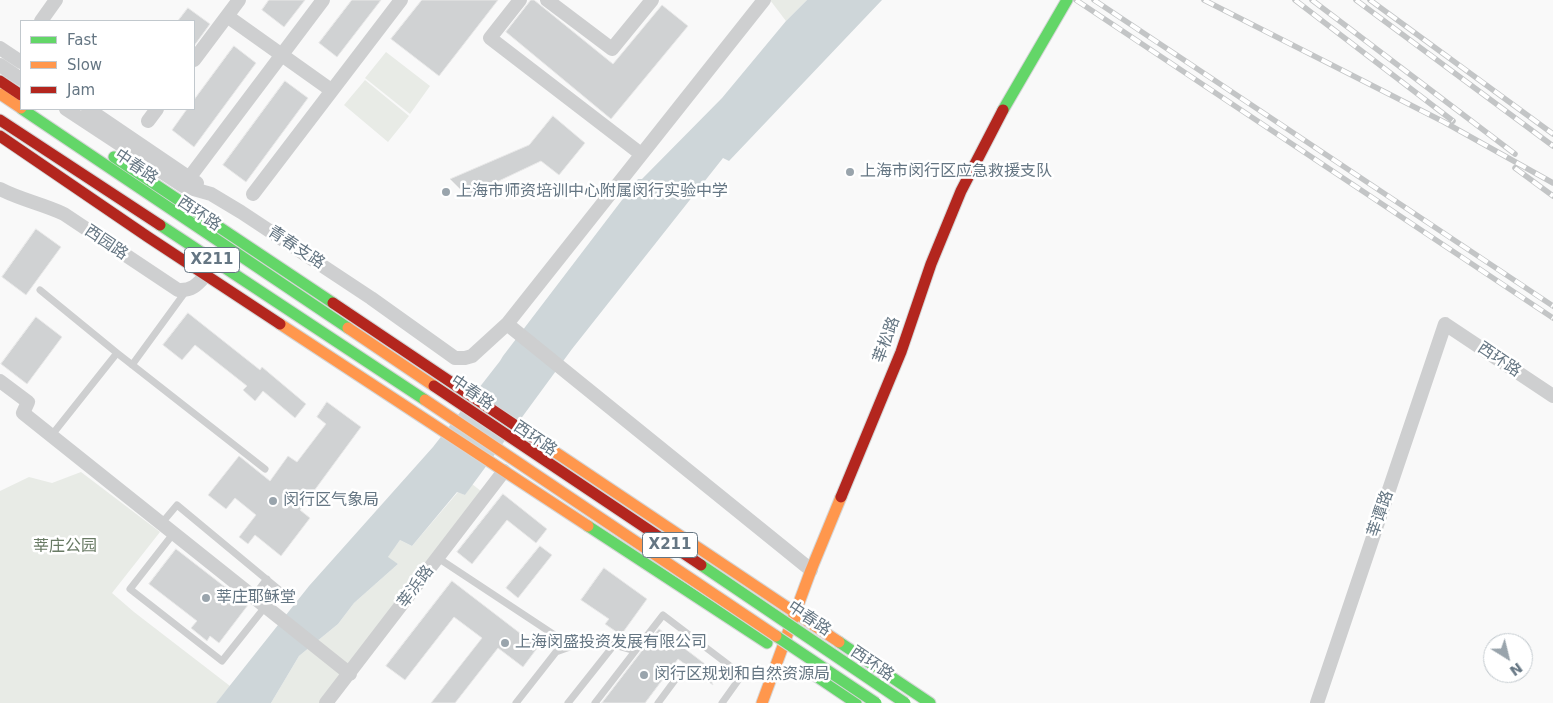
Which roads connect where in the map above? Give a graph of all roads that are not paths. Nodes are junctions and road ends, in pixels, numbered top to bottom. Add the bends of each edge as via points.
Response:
1 (56, 0) edge
2 (239, 0) edge
3 (323, 0) edge
4 (400, 0) edge
5 (520, 0) edge
6 (547, 0) edge
7 (652, 0) edge
8 (764, 0) edge
9 (1067, 0) edge
10 (227, 16) junction
11 (42, 20) edge
12 (0, 48) edge
13 (282, 55) junction
14 (19, 56) edge
15 (195, 59) edge
16 (0, 65) edge
17 (20, 78) edge
18 (0, 81) edge
19 (331, 90) junction
20 (0, 94) edge
21 (20, 95) edge
22 (20, 108) edge
23 (23, 110) edge
24 (42, 110) edge
25 (68, 110) edge
26 (89, 110) edge
27 (156, 110) edge
28 (0, 120) edge
29 (148, 121) dead end
30 (0, 136) edge
31 (641, 154) junction
32 (186, 182) junction
33 (0, 190) edge
34 (253, 194) dead end
35 (206, 275) junction
36 (40, 290) dead end
37 (186, 291) junction
38 (1445, 324) joint
39 (512, 328) junction
40 (117, 353) junction
41 (132, 364) junction
42 (0, 381) edge
43 (1553, 396) edge
44 (51, 436) junction
45 (501, 468) junction
46 (265, 469) dead end
47 (161, 524) junction
48 (173, 534) junction
49 (438, 558) junction
50 (811, 570) junction
51 (267, 579) junction
52 (283, 593) dead end
53 (253, 597) junction
54 (265, 607) junction
55 (795, 613) junction
56 (556, 636) dead end
57 (614, 645) junction
58 (635, 651) junction
59 (781, 652) junction
60 (681, 672) dead end
61 (350, 674) junction
62 (326, 703) edge
63 (516, 703) edge
64 (568, 703) edge
65 (595, 703) edge
66 (658, 703) edge
67 (722, 703) edge
68 (762, 703) edge
69 (856, 703) edge
70 (876, 703) edge
71 (905, 703) edge
72 (930, 703) edge
73 (1317, 703) edge

1 - 11 street
2 - 10 street
3 - 13 street
4 - 19 street
5 - 31 street via 490,38
6 - 7 street via 612,49
8 - 31 street, 青春支路
9 - 50 main road, 莘松路 via 998,118 961,191 931,264 901,352
10 - 13 street
10 - 15 street
12 - 14 street
13 - 19 street
13 - 32 street
16 - 17 street
18 - 21 main road
19 - 34 street
20 - 22 main road, 中春路 / X211
23 - 71 main road, 中春路 / X211, bridge
24 - 55 main road, 西环路
25 - 32 street, 青春支路
26 - 32 street
27 - 29 street
28 - 70 main road, 中春路 / X211, bridge
30 - 35 main road
31 - 39 street, 青春支路
32 - 39 street, 青春支路 via 212,194 456,358 472,356
33 - 37 street, 西园路 via 64,214 178,290
35 - 37 street
35 - 45 main road
36 - 40 lane
37 - 41 lane
38 - 43 street, 西环路
38 - 73 street, 莘谭路
39 - 50 street
40 - 41 lane
40 - 44 lane
41 - 46 lane
42 - 44 street via 28,402 23,413
44 - 47 street
45 - 49 street, 莘浜路
45 - 59 main road
47 - 48 street
47 - 51 lane via 176,505
48 - 53 street
48 - 54 lane via 130,589 222,661
49 - 56 lane
49 - 61 street, 莘浜路
50 - 55 main road, 莘松路
51 - 52 lane
51 - 53 lane
53 - 54 street
54 - 61 street
55 - 59 main road, 莘松路
55 - 72 main road, 西环路
57 - 58 lane
57 - 63 lane via 600,641 584,642 556,652
57 - 64 lane
58 - 65 lane
58 - 67 lane via 663,615 742,675
59 - 68 main road, 莘松路
59 - 69 main road
60 - 66 lane
61 - 62 street, 莘浜路

